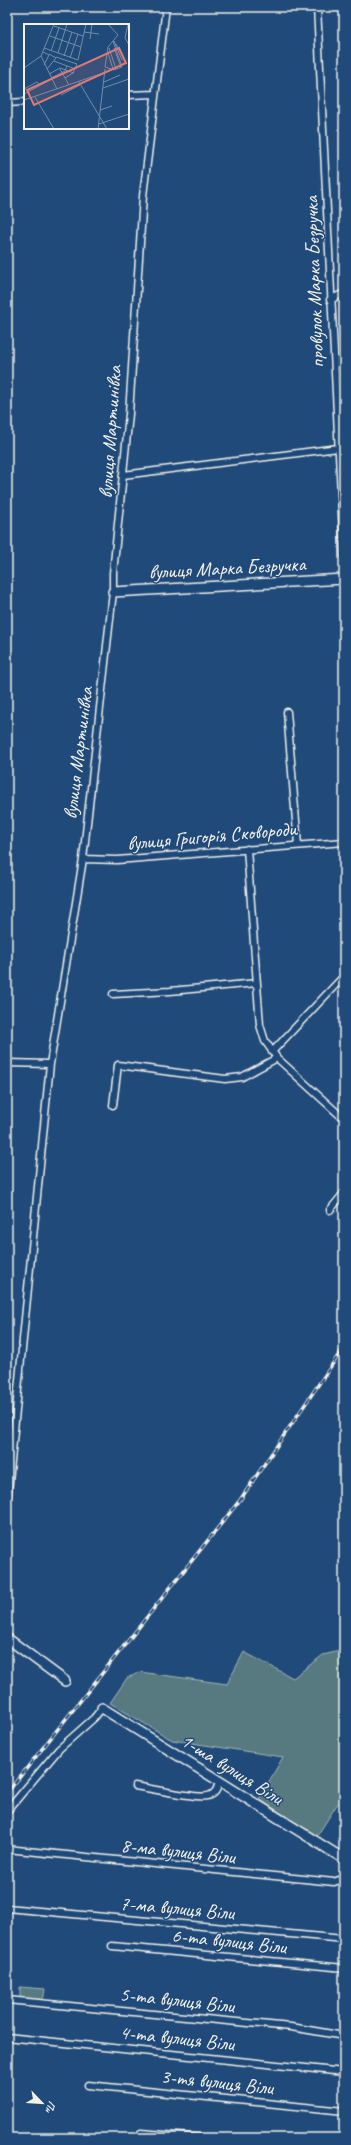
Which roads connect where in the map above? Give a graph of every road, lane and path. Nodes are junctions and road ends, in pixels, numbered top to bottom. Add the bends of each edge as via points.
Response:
1 (166, 7) edge
2 (317, 7) edge
3 (155, 94) junction
4 (129, 95) edge
5 (24, 102) edge
6 (7, 103) edge
7 (344, 293) edge
8 (330, 300) junction
9 (338, 448) junction
10 (123, 475) junction
11 (344, 556) edge
12 (344, 579) edge
13 (113, 592) junction
14 (287, 712) dead end
15 (344, 842) edge
16 (298, 845) junction
17 (247, 849) junction
18 (82, 859) junction
19 (344, 976) edge
20 (257, 983) junction
21 (113, 994) dead end
22 (272, 1052) junction
23 (277, 1058) junction
24 (7, 1063) edge
25 (50, 1064) junction
26 (113, 1105) dead end
27 (343, 1114) edge
28 (344, 1193) edge
29 (330, 1210) dead end
30 (7, 1502) edge
31 (7, 1638) edge
32 (65, 1681) dead end
33 (102, 1708) joint
34 (219, 1782) junction
35 (135, 1786) dead end
36 (7, 1811) edge
37 (7, 1850) edge
38 (344, 1859) edge
39 (344, 1878) edge
40 (7, 1908) edge
41 (344, 1939) edge
42 (112, 1946) dead end
43 (344, 1968) edge
44 (7, 2000) edge
45 (344, 2036) edge
46 (7, 2037) edge
47 (344, 2072) edge
48 (88, 2085) dead end
49 (344, 2111) edge
50 (141, 2133) dead end
51 (202, 2138) edge

1 - 3 street, вулиця Мартинівка
2 - 8 street, провулок Марка Безручка
3 - 4 street
3 - 10 street, вулиця Мартинівка via 143,196
5 - 6 street
7 - 8 street
8 - 9 street, провулок Марка Безручка
9 - 10 street
9 - 11 street, провулок Марка Безручка
10 - 13 street, вулиця Мартинівка
12 - 13 main road, вулиця Марка Безручка
13 - 18 street, вулиця Мартинівка
14 - 16 street
15 - 16 street, вулиця Григорія Сковороди
16 - 17 street, вулиця Григорія Сковороди
17 - 18 street, вулиця Григорія Сковороди via 117,860
17 - 20 street
18 - 25 street, вулиця Мартинівка
19 - 22 street
20 - 21 street
20 - 22 street via 260,1025
22 - 23 street
23 - 26 street via 242,1077 225,1079 118,1065
23 - 27 street
24 - 25 street
25 - 30 street, вулиця Мартинівка
28 - 29 street
31 - 32 main road
33 - 34 main road, 1-ша вулиця Віли
33 - 36 street via 58,1749
34 - 35 street via 217,1790 202,1796
34 - 38 main road, 1-ша вулиця Віли
37 - 39 street, 8-ма вулиця Віли via 334,1882
40 - 41 street, 7-ма вулиця Віли
42 - 43 street, 6-та вулиця Віли
44 - 45 street, 5-та вулиця Віли via 291,2027
46 - 47 street, 4-та вулиця Віли
48 - 49 street, 3-тя вулиця Віли
50 - 51 street

